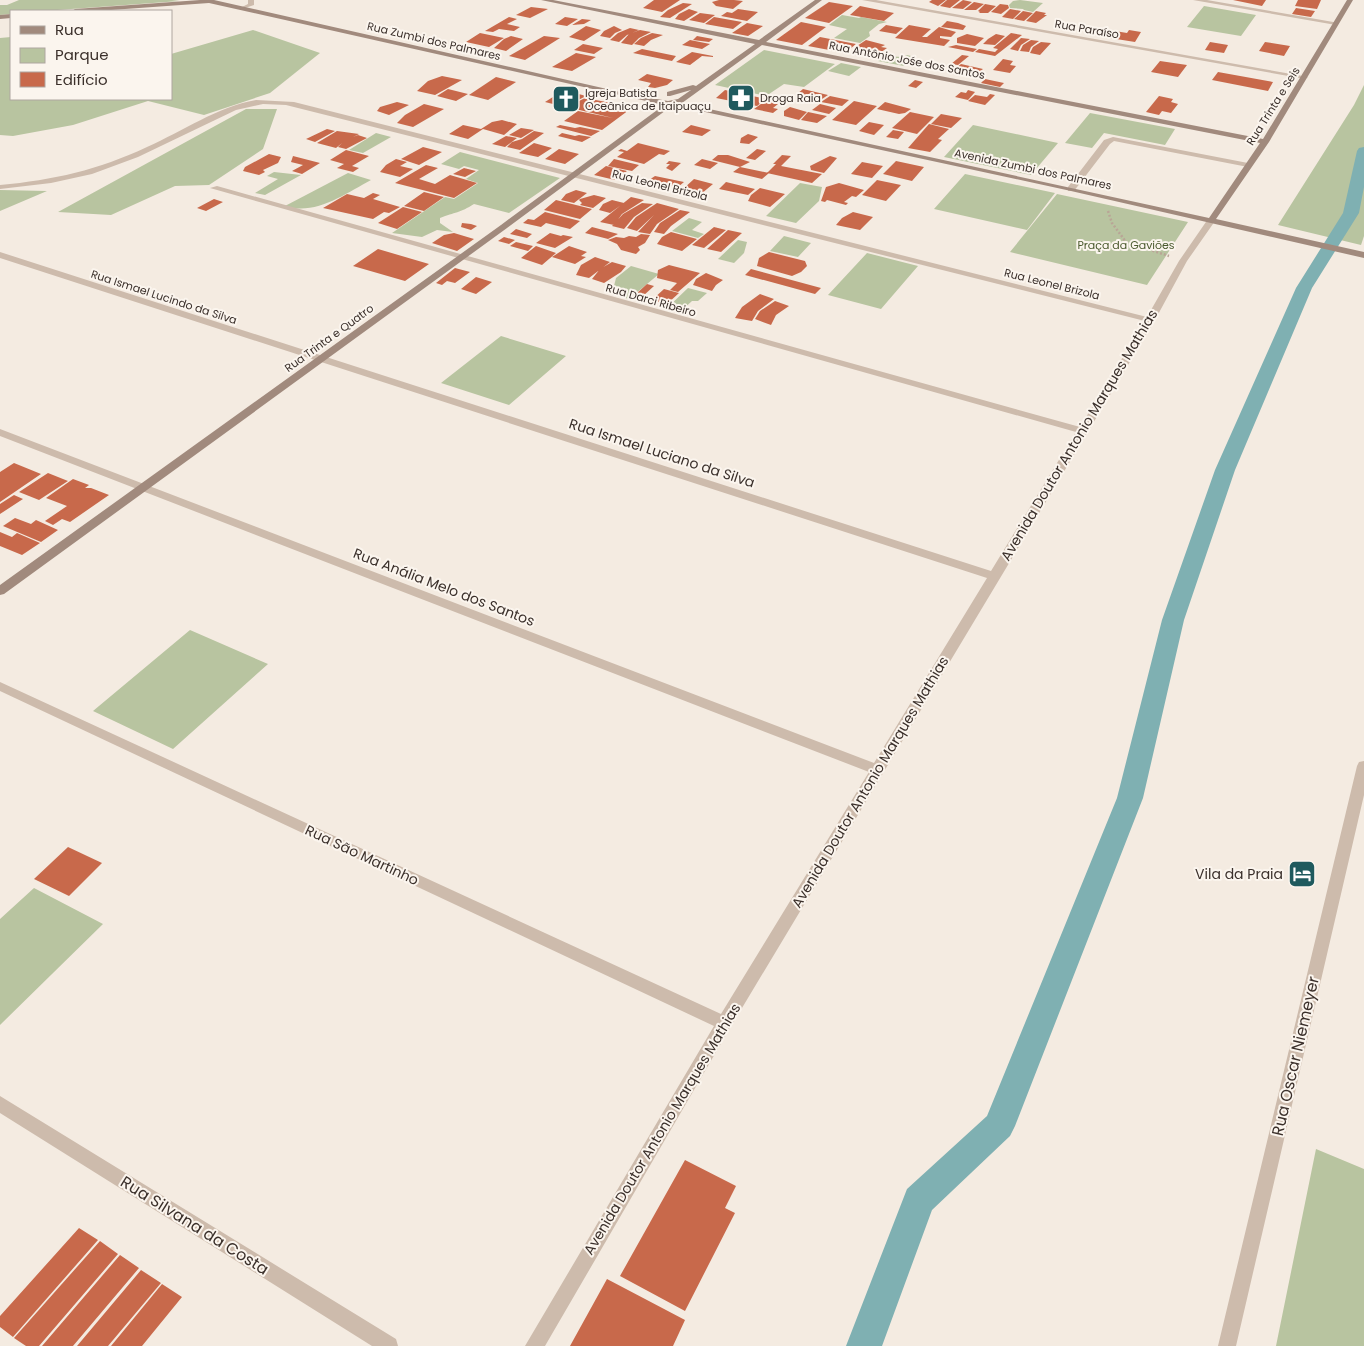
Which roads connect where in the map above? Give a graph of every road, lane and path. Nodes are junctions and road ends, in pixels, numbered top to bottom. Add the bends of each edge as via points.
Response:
1 (203, 0) edge
2 (231, 0) edge
3 (544, 0) edge
4 (819, 0) edge
5 (865, 0) edge
6 (1196, 0) edge
7 (1350, 0) edge
8 (212, 1) junction
9 (249, 4) edge
10 (89, 10) edge
11 (1336, 23) junction
12 (761, 42) junction
13 (1305, 77) junction
14 (700, 85) junction
15 (668, 99) junction
16 (682, 100) junction
17 (697, 107) junction
18 (1265, 142) junction
19 (1248, 165) junction
20 (576, 175) junction
21 (0, 187) edge
22 (214, 188) dead end
23 (1071, 189) junction
24 (1102, 196) junction
25 (1211, 221) junction
26 (0, 255) edge
27 (1364, 255) edge
28 (462, 258) junction
29 (1183, 261) junction
30 (1150, 320) junction
31 (320, 360) junction
32 (1083, 431) junction
33 (0, 432) edge
34 (141, 487) junction
35 (994, 576) junction
36 (0, 591) edge
37 (0, 686) edge
38 (1364, 766) edge
39 (878, 770) junction
40 (724, 1023) junction
41 (0, 1104) edge
42 (389, 1346) edge
43 (534, 1346) edge
44 (1226, 1346) edge

1 - 8 street, Rua Zumbi dos Palmares
2 - 9 street
3 - 12 street, Rua Antônio Jośe dos Santos
4 - 12 street
5 - 13 street, Rua Paraíso
6 - 11 street
7 - 11 street, Rua Trinta e Seis
8 - 9 street, Rua Zumbi dos Palmares
8 - 10 street
9 - 15 street, Rua Zumbi dos Palmares via 355,35
11 - 13 street, Rua Trinta e Seis
12 - 14 street
12 - 18 street, Rua Antônio Jośe dos Santos
13 - 18 street, Rua Trinta e Seis
14 - 15 street
14 - 16 street
15 - 16 street
15 - 17 street, Rua Zumbi dos Palmares
15 - 20 street, Rua Trinta e Quatro
16 - 17 street
17 - 23 street, Avenida Zumbi dos Palmares
18 - 19 street, Rua Trinta e Seis
19 - 23 street via 1113,139 1107,142
19 - 25 street, Rua Trinta e Seis
20 - 21 street, Rua Leonel Brizola via 276,101 233,108 100,169 61,180
20 - 28 street, Rua Trinta e Quatro
20 - 30 street, Rua Leonel Brizola
22 - 28 street, Rua Darci Ribeiro
23 - 24 street, Avenida Zumbi dos Palmares
24 - 25 street, Avenida Zumbi dos Palmares
24 - 29 path via 1112,223 1126,242
25 - 27 street, Avenida Zumbi dos Palmares
25 - 29 street, Avenida Doutor Antonio Marques Mathias
26 - 31 street, Rua Ismael Lucindo da Silva
28 - 31 street, Rua Trinta e Quatro
28 - 32 street, Rua Darci Ribeiro
29 - 30 street, Avenida Doutor Antonio Marques Mathias
30 - 32 street, Avenida Doutor Antonio Marques Mathias
31 - 34 street, Rua Trinta e Quatro
31 - 35 street, Rua Ismael Luciano da Silva
32 - 35 street, Avenida Doutor Antonio Marques Mathias
33 - 34 street, Rua Anália Melo dos Santos
34 - 36 street, Rua Trinta e Quatro
34 - 39 street, Rua Anália Melo dos Santos
35 - 39 street, Avenida Doutor Antonio Marques Mathias
37 - 40 street, Rua São Martinho
38 - 44 street, Rua Oscar Niemeyer
39 - 40 street, Avenida Doutor Antonio Marques Mathias
40 - 43 street, Avenida Doutor Antonio Marques Mathias
41 - 42 street, Rua Silvana da Costa

